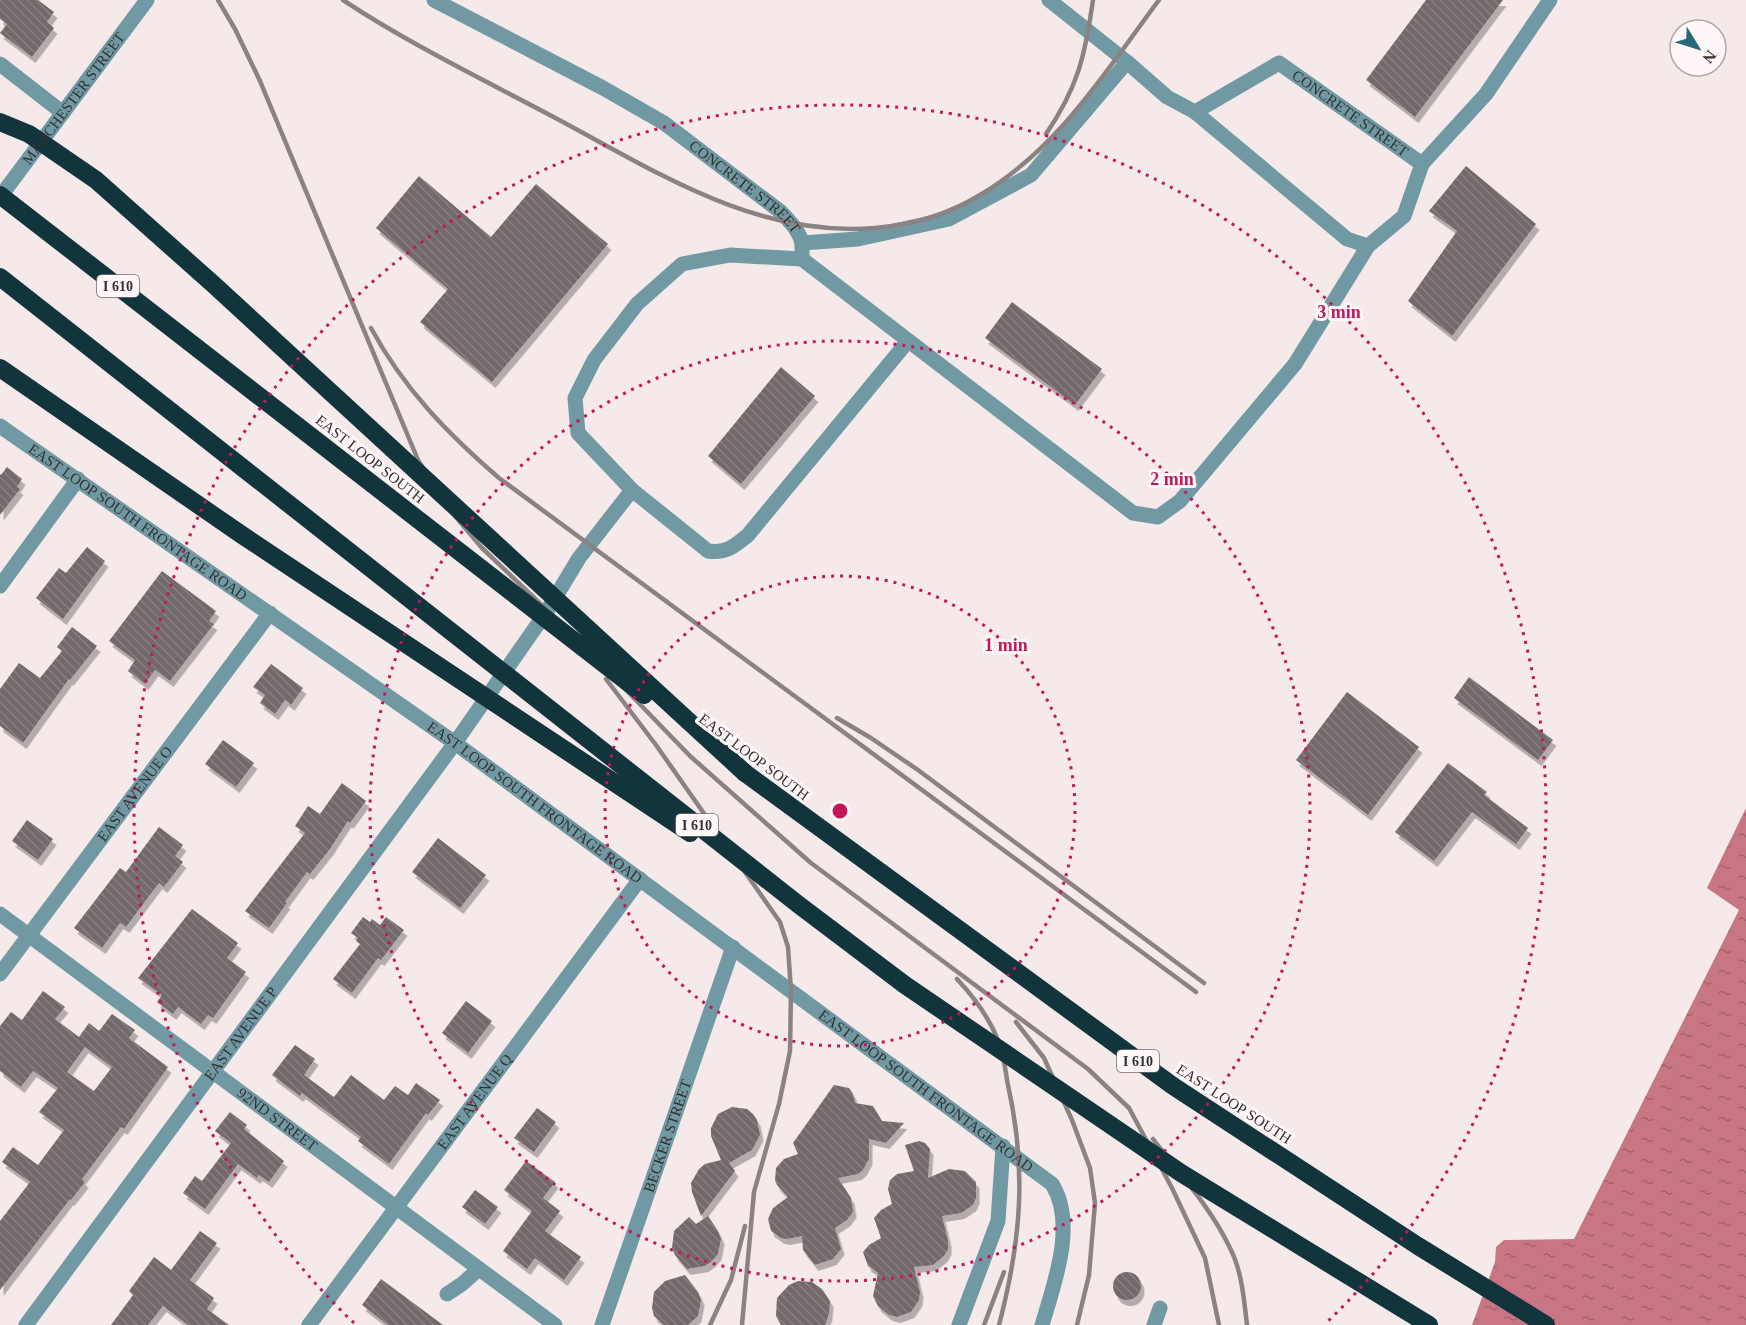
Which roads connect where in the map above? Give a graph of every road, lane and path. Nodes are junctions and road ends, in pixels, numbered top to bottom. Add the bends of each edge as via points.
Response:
1 (147, 0) edge
2 (434, 0) edge
3 (1049, 0) edge
4 (1551, 0) edge
5 (1127, 62) junction
6 (0, 64) edge
7 (1195, 112) junction
8 (63, 113) junction
9 (0, 122) edge
10 (1422, 164) junction
11 (0, 196) edge
12 (802, 243) junction
13 (1368, 246) junction
14 (802, 259) junction
15 (0, 277) edge
16 (908, 340) junction
17 (0, 368) edge
18 (0, 426) edge
19 (78, 479) junction
20 (632, 490) junction
21 (0, 586) edge
22 (270, 613) junction
23 (455, 743) junction
24 (745, 773) junction
25 (640, 879) junction
26 (800, 905) junction
27 (0, 914) edge
28 (29, 935) junction
29 (733, 947) junction
30 (0, 974) edge
31 (214, 1071) junction
32 (1003, 1146) junction
33 (397, 1207) junction
34 (479, 1269) junction
35 (447, 1294) dead end
36 (1160, 1308) dead end
37 (26, 1325) edge
38 (309, 1325) edge
39 (555, 1325) edge
40 (602, 1325) edge
41 (959, 1325) edge
42 (1042, 1325) edge
43 (1154, 1325) edge
44 (1429, 1325) edge
45 (1546, 1325) edge

1 - 8 street, MANCHESTER STREET
2 - 12 street, CONCRETE STREET via 664,123 781,212 794,225
3 - 5 street
4 - 10 street via 1486,94
5 - 7 street via 1167,97
5 - 12 street, CONCRETE STREET via 1031,175 949,219 858,239
6 - 8 street
7 - 10 street, CONCRETE STREET via 1280,63
7 - 13 street via 1347,239
8 - 11 street, MANCHESTER STREET
9 - 24 highway, bridge via 29,134 96,180
10 - 13 street via 1404,216
11 - 24 highway, EAST LOOP SOUTH / I 610, bridge
12 - 14 street
13 - 16 street via 1295,364 1180,501 1158,517 1133,513
14 - 16 street
14 - 20 street via 730,255 682,264 637,304 594,360 575,398 578,433
15 - 26 highway, I 610, bridge
16 - 20 street via 748,535 733,548 718,553 708,551
17 - 26 highway, bridge via 242,535
18 - 19 street, EAST LOOP SOUTH FRONTAGE ROAD
19 - 21 street
19 - 22 street, EAST LOOP SOUTH FRONTAGE ROAD
20 - 23 street, EAST AVENUE P via 579,558
22 - 23 street, EAST LOOP SOUTH FRONTAGE ROAD
22 - 28 street, EAST AVENUE O
23 - 25 street, EAST LOOP SOUTH FRONTAGE ROAD
23 - 31 street, EAST AVENUE P
24 - 45 highway, EAST LOOP SOUTH / I 610 via 1173,1086
25 - 29 street, EAST LOOP SOUTH FRONTAGE ROAD
25 - 33 street, EAST AVENUE Q
26 - 44 highway, I 610, bridge via 905,985 1162,1160
27 - 28 street, 92ND STREET
28 - 30 street, EAST AVENUE O
28 - 31 street, 92ND STREET
29 - 32 street, EAST LOOP SOUTH FRONTAGE ROAD
29 - 40 street, BECKER STREET
31 - 33 street, 92ND STREET
31 - 37 street, EAST AVENUE P
32 - 41 street via 998,1221
32 - 42 street, EAST LOOP SOUTH FRONTAGE ROAD via 1052,1184 1063,1211 1060,1264
33 - 34 street, 92ND STREET
33 - 38 street, EAST AVENUE Q
34 - 35 street
34 - 39 street, 92ND STREET
36 - 43 street

